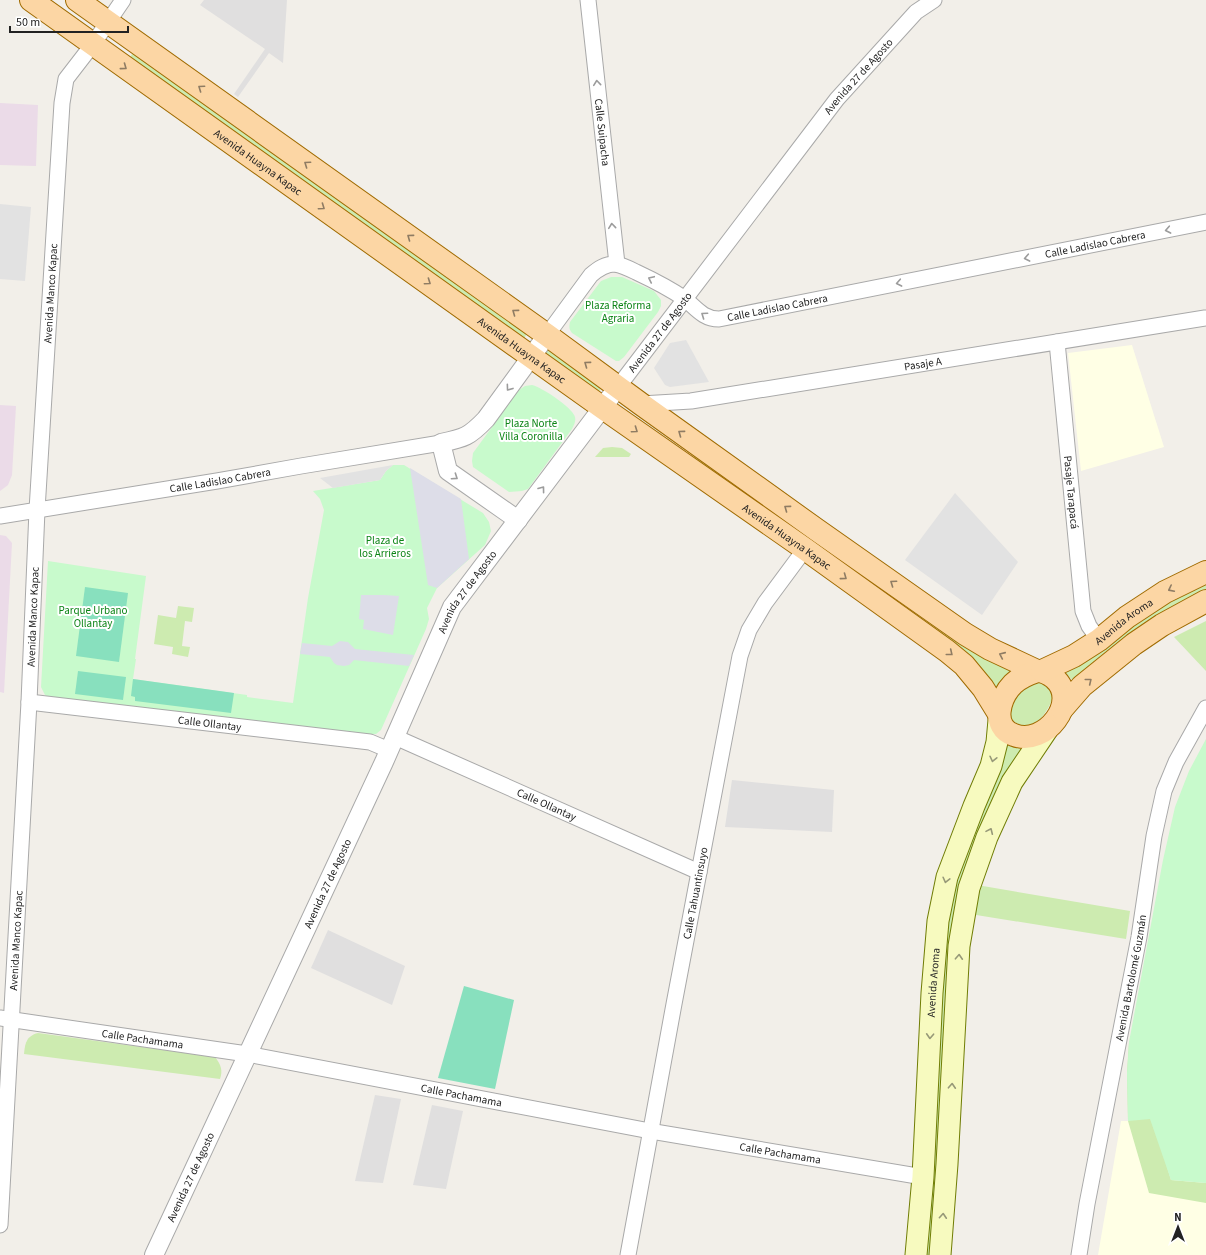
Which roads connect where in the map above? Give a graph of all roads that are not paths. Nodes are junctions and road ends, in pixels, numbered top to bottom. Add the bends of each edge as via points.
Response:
1 (32, 0) edge
2 (77, 0) edge
3 (123, 0) edge
4 (588, 0) edge
5 (934, 0) edge
6 (919, 6) edge
7 (108, 22) junction
8 (93, 44) junction
9 (1206, 222) edge
10 (617, 264) junction
11 (684, 299) junction
12 (1204, 318) dead end
13 (547, 335) junction
14 (1057, 342) junction
15 (532, 356) junction
16 (618, 387) junction
17 (641, 404) junction
18 (603, 408) junction
19 (441, 443) junction
20 (37, 510) junction
21 (0, 516) edge
22 (518, 520) junction
23 (805, 549) junction
24 (1206, 572) edge
25 (1206, 601) edge
26 (1099, 640) junction
27 (1040, 671) junction
28 (29, 702) junction
29 (1206, 708) edge
30 (1062, 709) junction
31 (999, 717) junction
32 (1047, 730) junction
33 (392, 743) junction
34 (700, 872) junction
35 (5, 1019) edge
36 (247, 1054) junction
37 (650, 1131) junction
38 (922, 1177) junction
39 (0, 1226) edge
40 (154, 1255) edge
41 (628, 1255) edge
42 (916, 1255) edge
43 (940, 1255) edge
44 (1079, 1255) edge

1 - 8 main road, Avenida Huayna Kapac
2 - 7 main road, Avenida Huayna Kapac
3 - 7 street, Avenida Manco Kapac
10 -> 4 street, Calle Suipacha
5 - 6 street, Avenida 27 de Agosto
6 - 11 street, Avenida 27 de Agosto via 837,99
7 - 8 street, Avenida Manco Kapac
13 -> 7 main road, Avenida Huayna Kapac
8 -> 15 main road, Avenida Huayna Kapac
8 - 20 street, Avenida Manco Kapac via 66,79 62,103
9 -> 11 street, Calle Ladislao Cabrera via 718,319 710,319
11 -> 10 street, Calle Ladislao Cabrera via 662,284
10 - 13 street, Calle Ladislao Cabrera via 598,268 591,275
11 - 16 street, Avenida 27 de Agosto
12 - 14 street, Pasaje A
13 - 15 street, Calle Ladislao Cabrera
16 -> 13 main road, Avenida Huayna Kapac
14 - 17 street, Pasaje A via 691,401
14 - 26 street, Pasaje Tarapacá via 1083,611
15 - 18 main road, Avenida Huayna Kapac
15 -> 19 street, Calle Ladislao Cabrera via 486,420 461,439
16 - 17 main road, Avenida Huayna Kapac
16 - 18 street, Avenida 27 de Agosto
27 -> 17 main road, Avenida Huayna Kapac via 990,650 965,634
22 -> 18 street, Avenida 27 de Agosto
18 -> 23 main road, Avenida Huayna Kapac
19 - 20 street, Calle Ladislao Cabrera
19 -> 22 street via 448,471
20 - 21 street, Calle Ladislao Cabrera
20 - 28 street, Avenida Manco Kapac
22 - 33 street, Avenida 27 de Agosto via 452,607
23 -> 31 main road, Avenida Huayna Kapac via 964,665 983,688
23 - 34 street, Calle Tahuantinsuyo via 765,603 749,630 740,656
24 -> 26 main road, Avenida Aroma via 1165,592 1127,617
30 -> 25 main road via 1082,686 1134,644
26 - 27 main road, Avenida Aroma via 1074,656
27 - 30 main road via 1061,685 1064,696
27 - 31 main road via 1026,674 1012,684 1000,706
28 - 33 street, Calle Ollantay
28 - 35 street, Avenida Manco Kapac
29 - 44 street, Avenida Bartolomé Guzmán via 1176,762 1164,791
30 - 32 main road
31 - 32 main road via 1006,731 1017,737 1030,737
31 -> 38 main road, Avenida Aroma via 992,766 947,877 938,921
43 -> 32 main road via 959,946 964,910 987,837 1009,789
33 - 34 street, Calle Ollantay
33 - 36 street, Avenida 27 de Agosto
34 - 37 street, Calle Tahuantinsuyo
35 - 36 street, Calle Pachamama
35 - 39 street, Avenida Manco Kapac
36 - 37 street, Calle Pachamama
36 - 40 street, Avenida 27 de Agosto
37 - 38 street, Calle Pachamama
37 - 41 street, Calle Tahuantinsuyo
38 - 42 main road, Avenida Aroma

